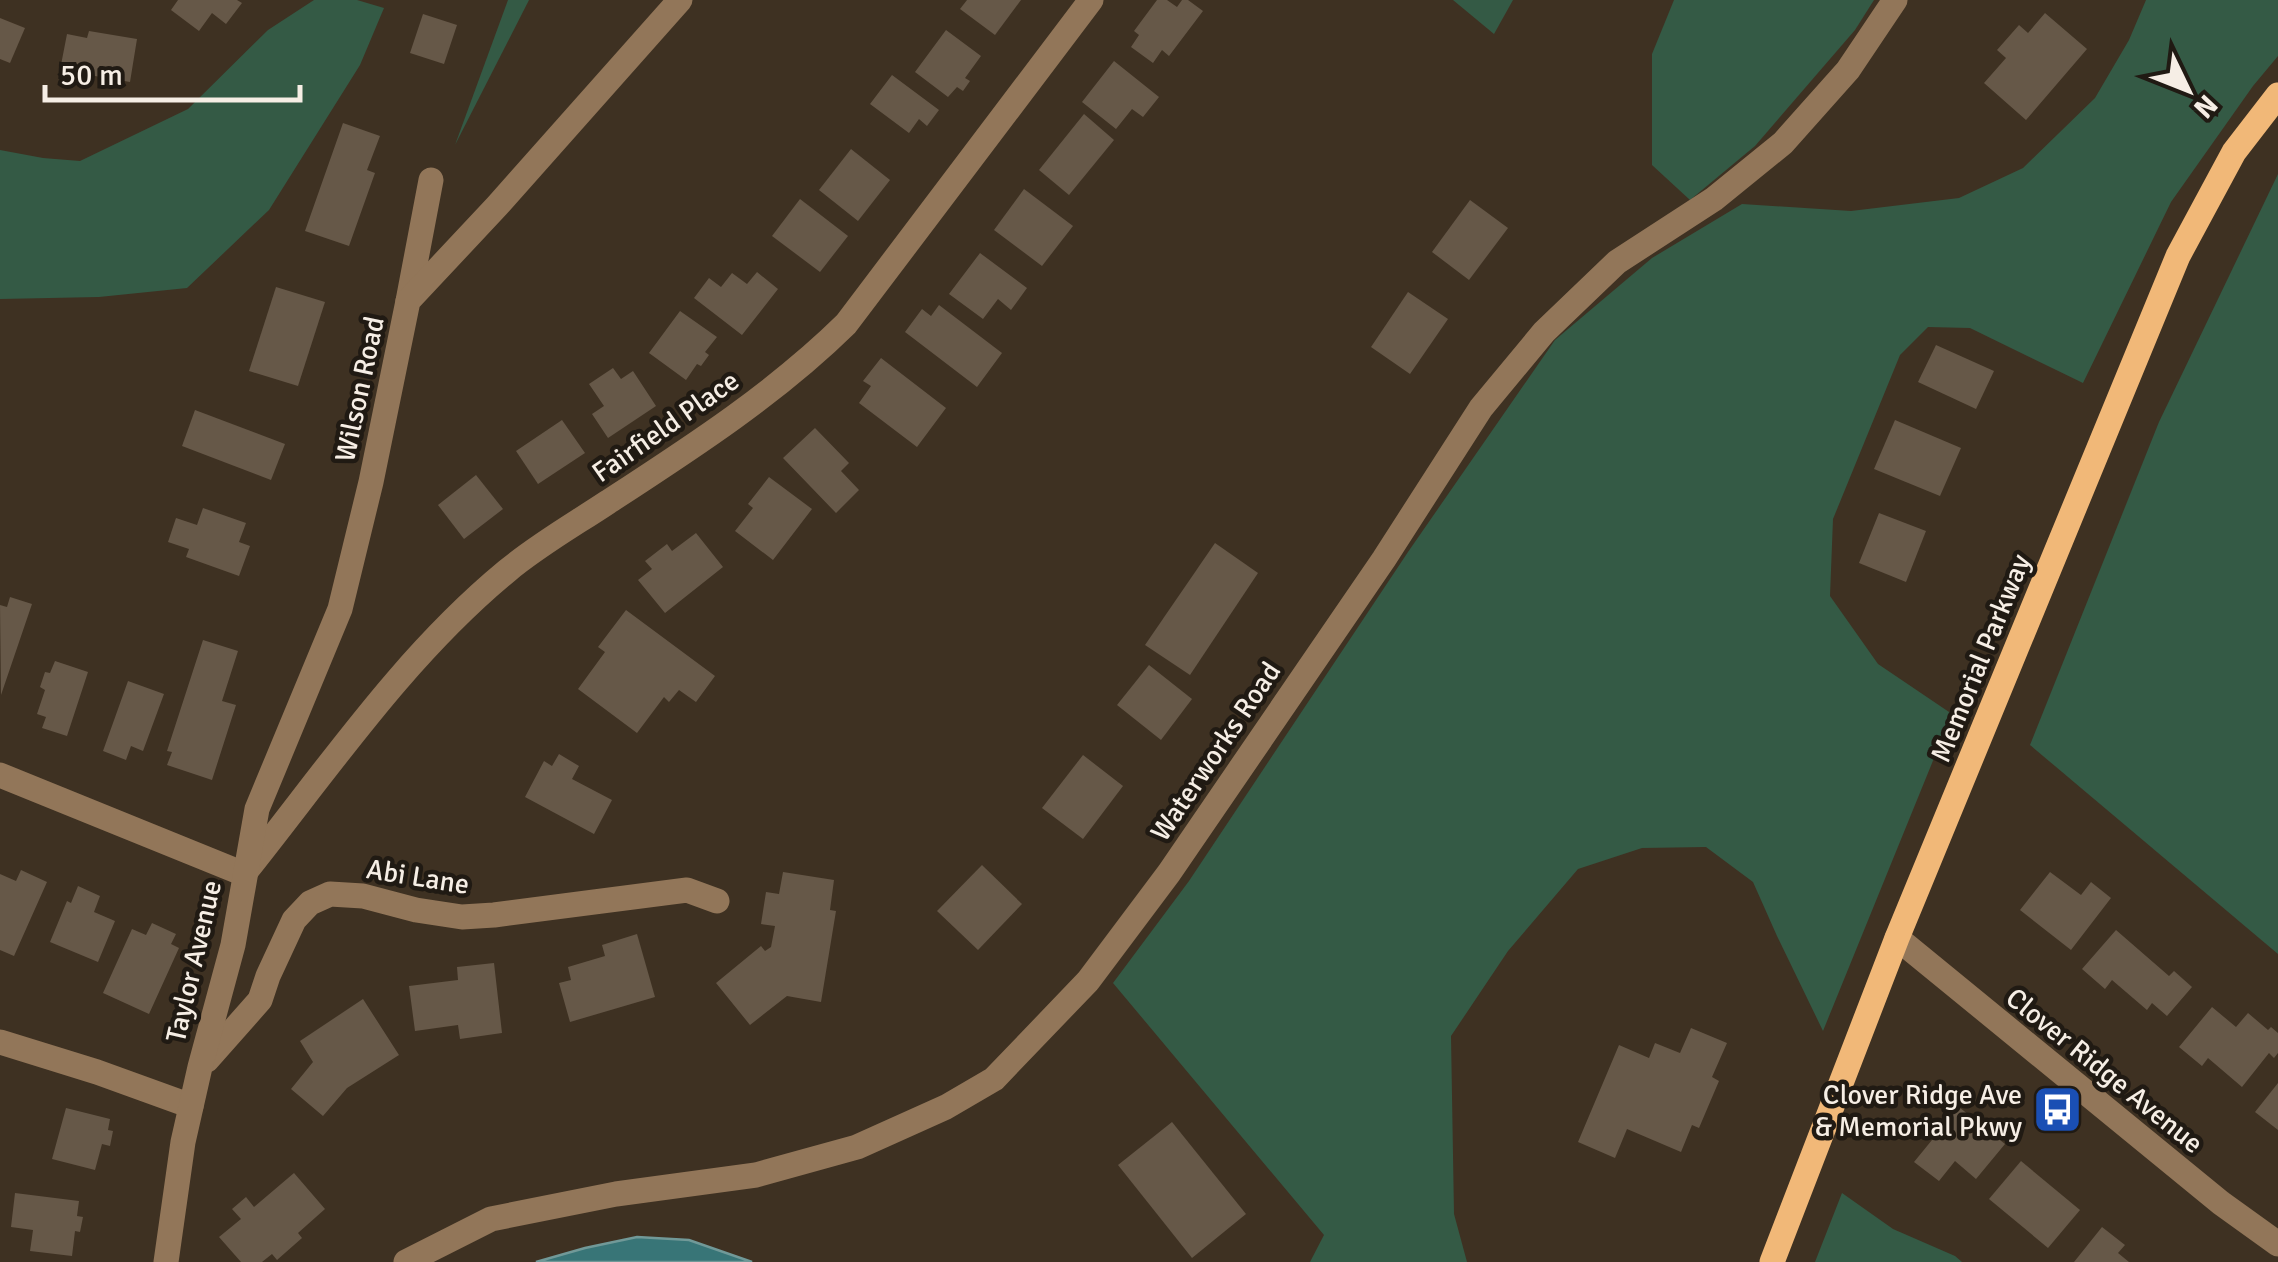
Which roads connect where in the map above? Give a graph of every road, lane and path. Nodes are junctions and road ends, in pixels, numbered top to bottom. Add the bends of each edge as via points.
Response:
1 (680, 0) edge
2 (1092, 0) edge
3 (1896, 0) edge
4 (2278, 94) edge
5 (431, 180) dead end
6 (408, 302) junction
7 (0, 775) edge
8 (244, 874) junction
9 (716, 901) dead end
10 (1897, 938) junction
11 (0, 1042) edge
12 (200, 1067) junction
13 (191, 1106) junction
14 (2278, 1244) edge
15 (166, 1262) edge
16 (406, 1262) edge
17 (1772, 1262) edge

1 - 6 street, Wilson Road
2 - 8 street, Fairfield Place via 846,324 766,393 510,568 455,616
3 - 16 street, Waterworks Road via 1848,70 1783,143 1714,199 1617,262 1532,346 1471,422 1158,886 1088,981 994,1080 857,1148 756,1175 491,1219
4 - 10 main road, Memorial Parkway via 2234,152 2178,256
5 - 6 street
6 - 8 street, Wilson Road via 340,609 256,809
7 - 8 street, Taylor Avenue
8 - 12 street, Taylor Avenue via 233,945
9 - 12 street, Abi Lane via 687,890 462,917 330,894 294,920 260,1000
10 - 14 street, Clover Ridge Avenue
10 - 17 main road, Memorial Parkway
11 - 13 street
12 - 13 street, Taylor Avenue
13 - 15 street, Taylor Avenue

